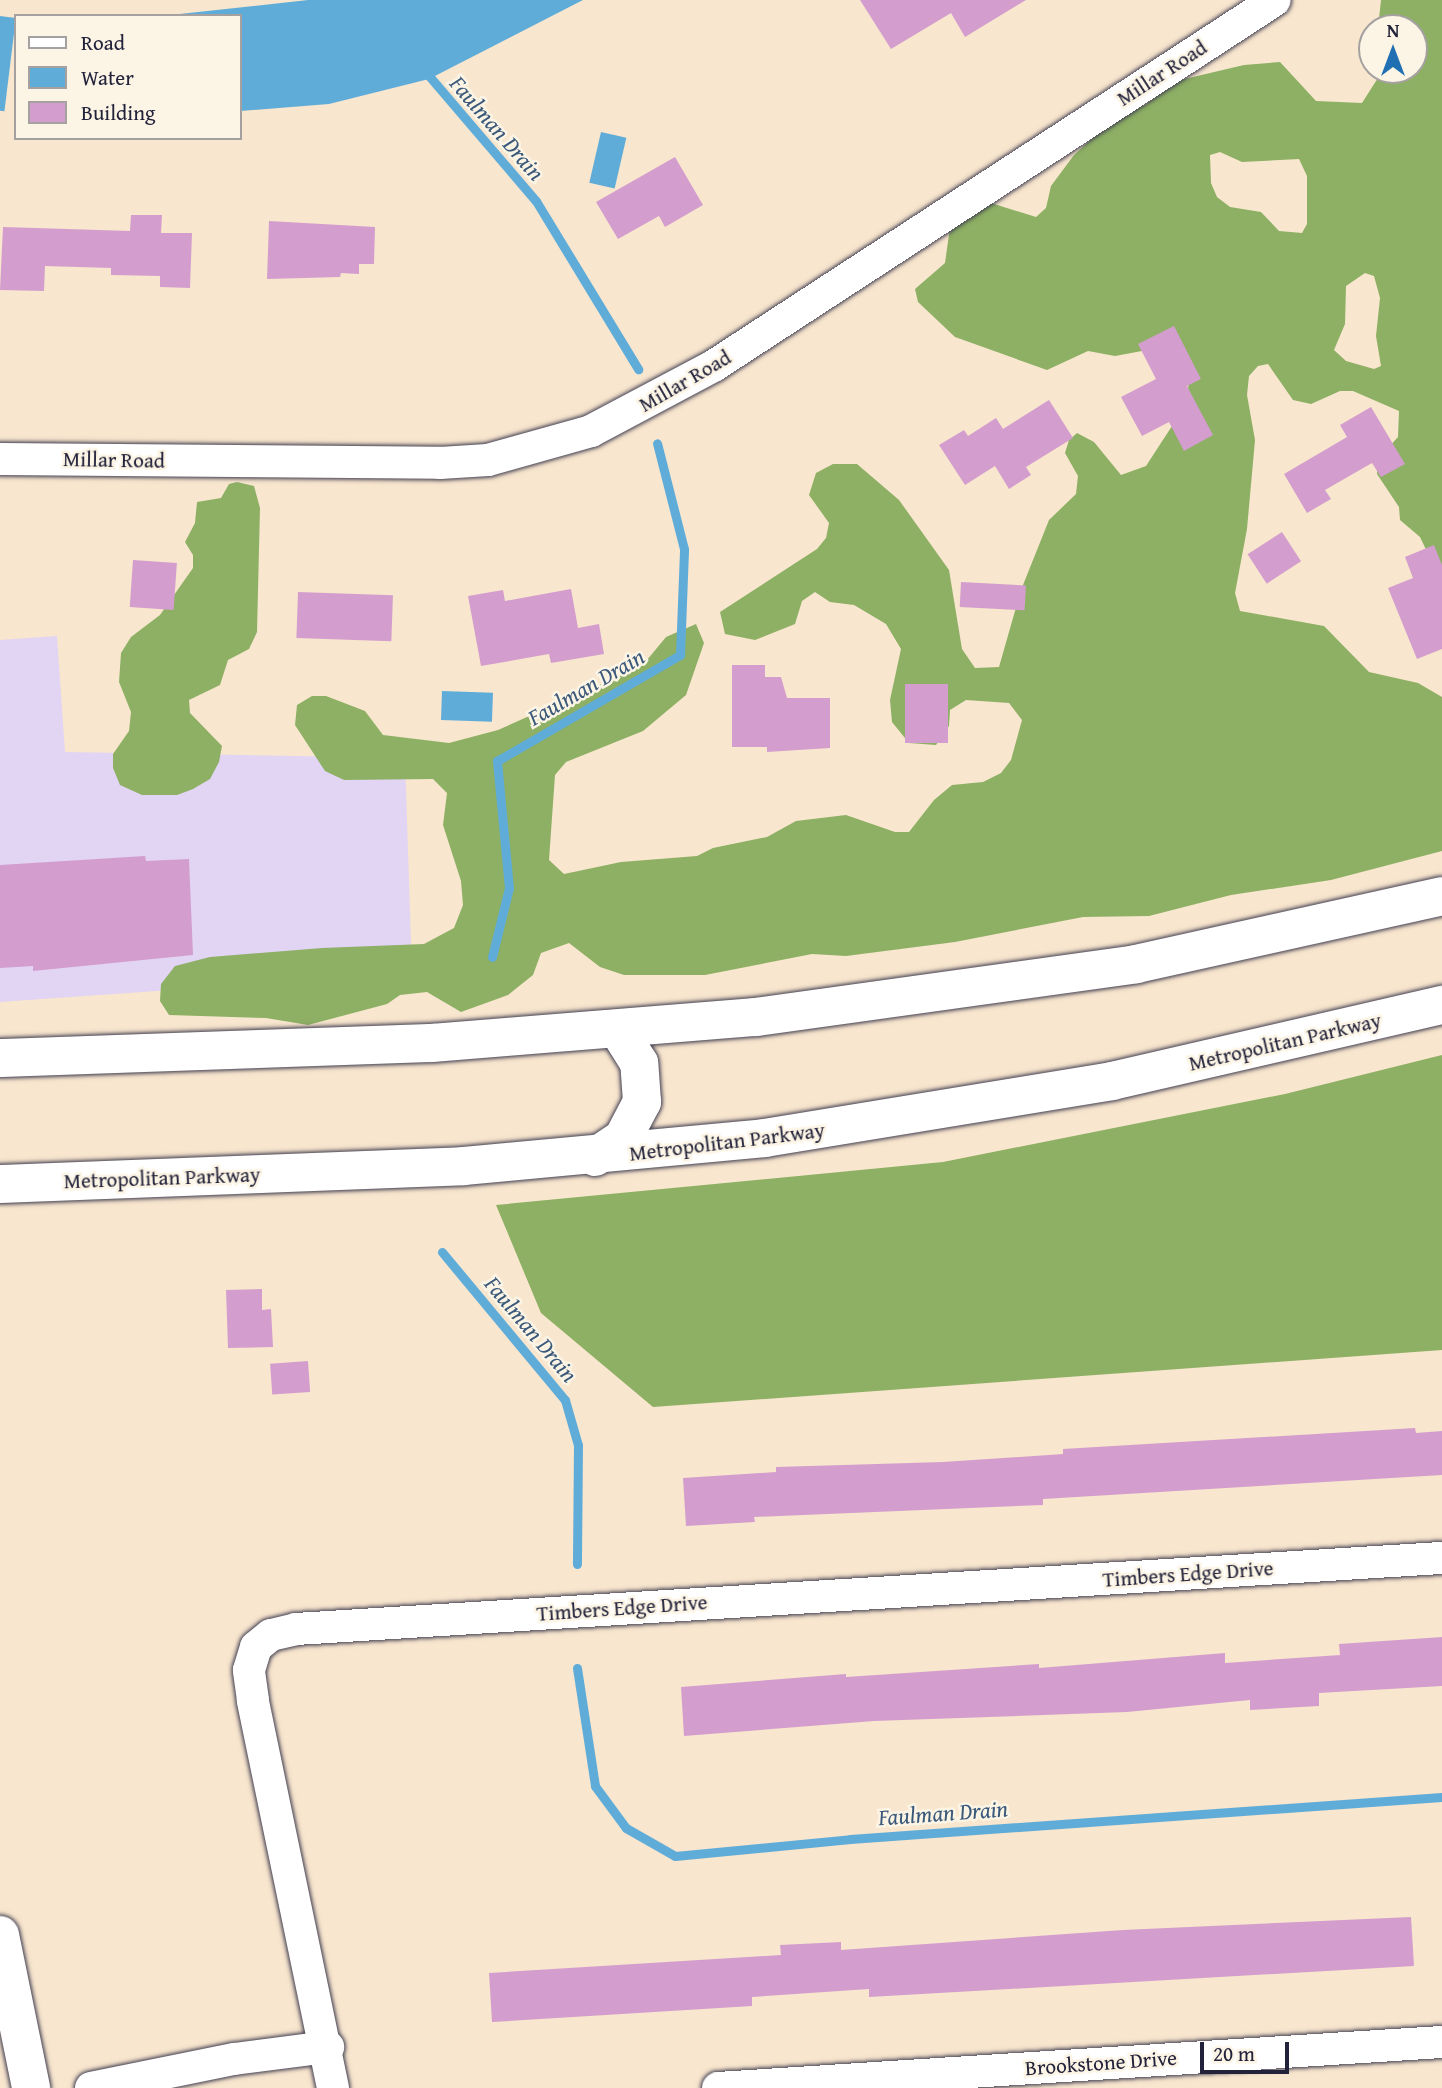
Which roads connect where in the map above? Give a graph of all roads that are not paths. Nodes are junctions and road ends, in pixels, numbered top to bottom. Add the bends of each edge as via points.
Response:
1 (1275, 0) edge
2 (0, 459) edge
3 (1442, 895) edge
4 (1442, 1005) edge
5 (618, 1029) junction
6 (0, 1058) edge
7 (595, 1157) junction
8 (0, 1184) edge
9 (1442, 1558) edge
10 (0, 1935) edge
11 (1442, 2042) edge
12 (328, 2047) junction
13 (31, 2088) edge
14 (91, 2088) edge
15 (333, 2088) edge
16 (718, 2088) edge

1 - 2 street, Millar Road via 715,365 591,431 488,460 440,463
3 - 5 main road via 1136,964 914,997
4 - 7 main road, Metropolitan Parkway via 1247,1052 984,1105 765,1138
5 - 6 main road via 418,1043
5 - 7 main road via 639,1063 642,1102 623,1138
7 - 8 main road, Metropolitan Parkway
9 - 12 street, Timbers Edge Drive via 338,1626 271,1635 256,1647 249,1670 251,1690
10 - 13 main road
11 - 16 street, Brookstone Drive
12 - 14 street via 234,2059
12 - 15 street, Timbers Edge Drive

